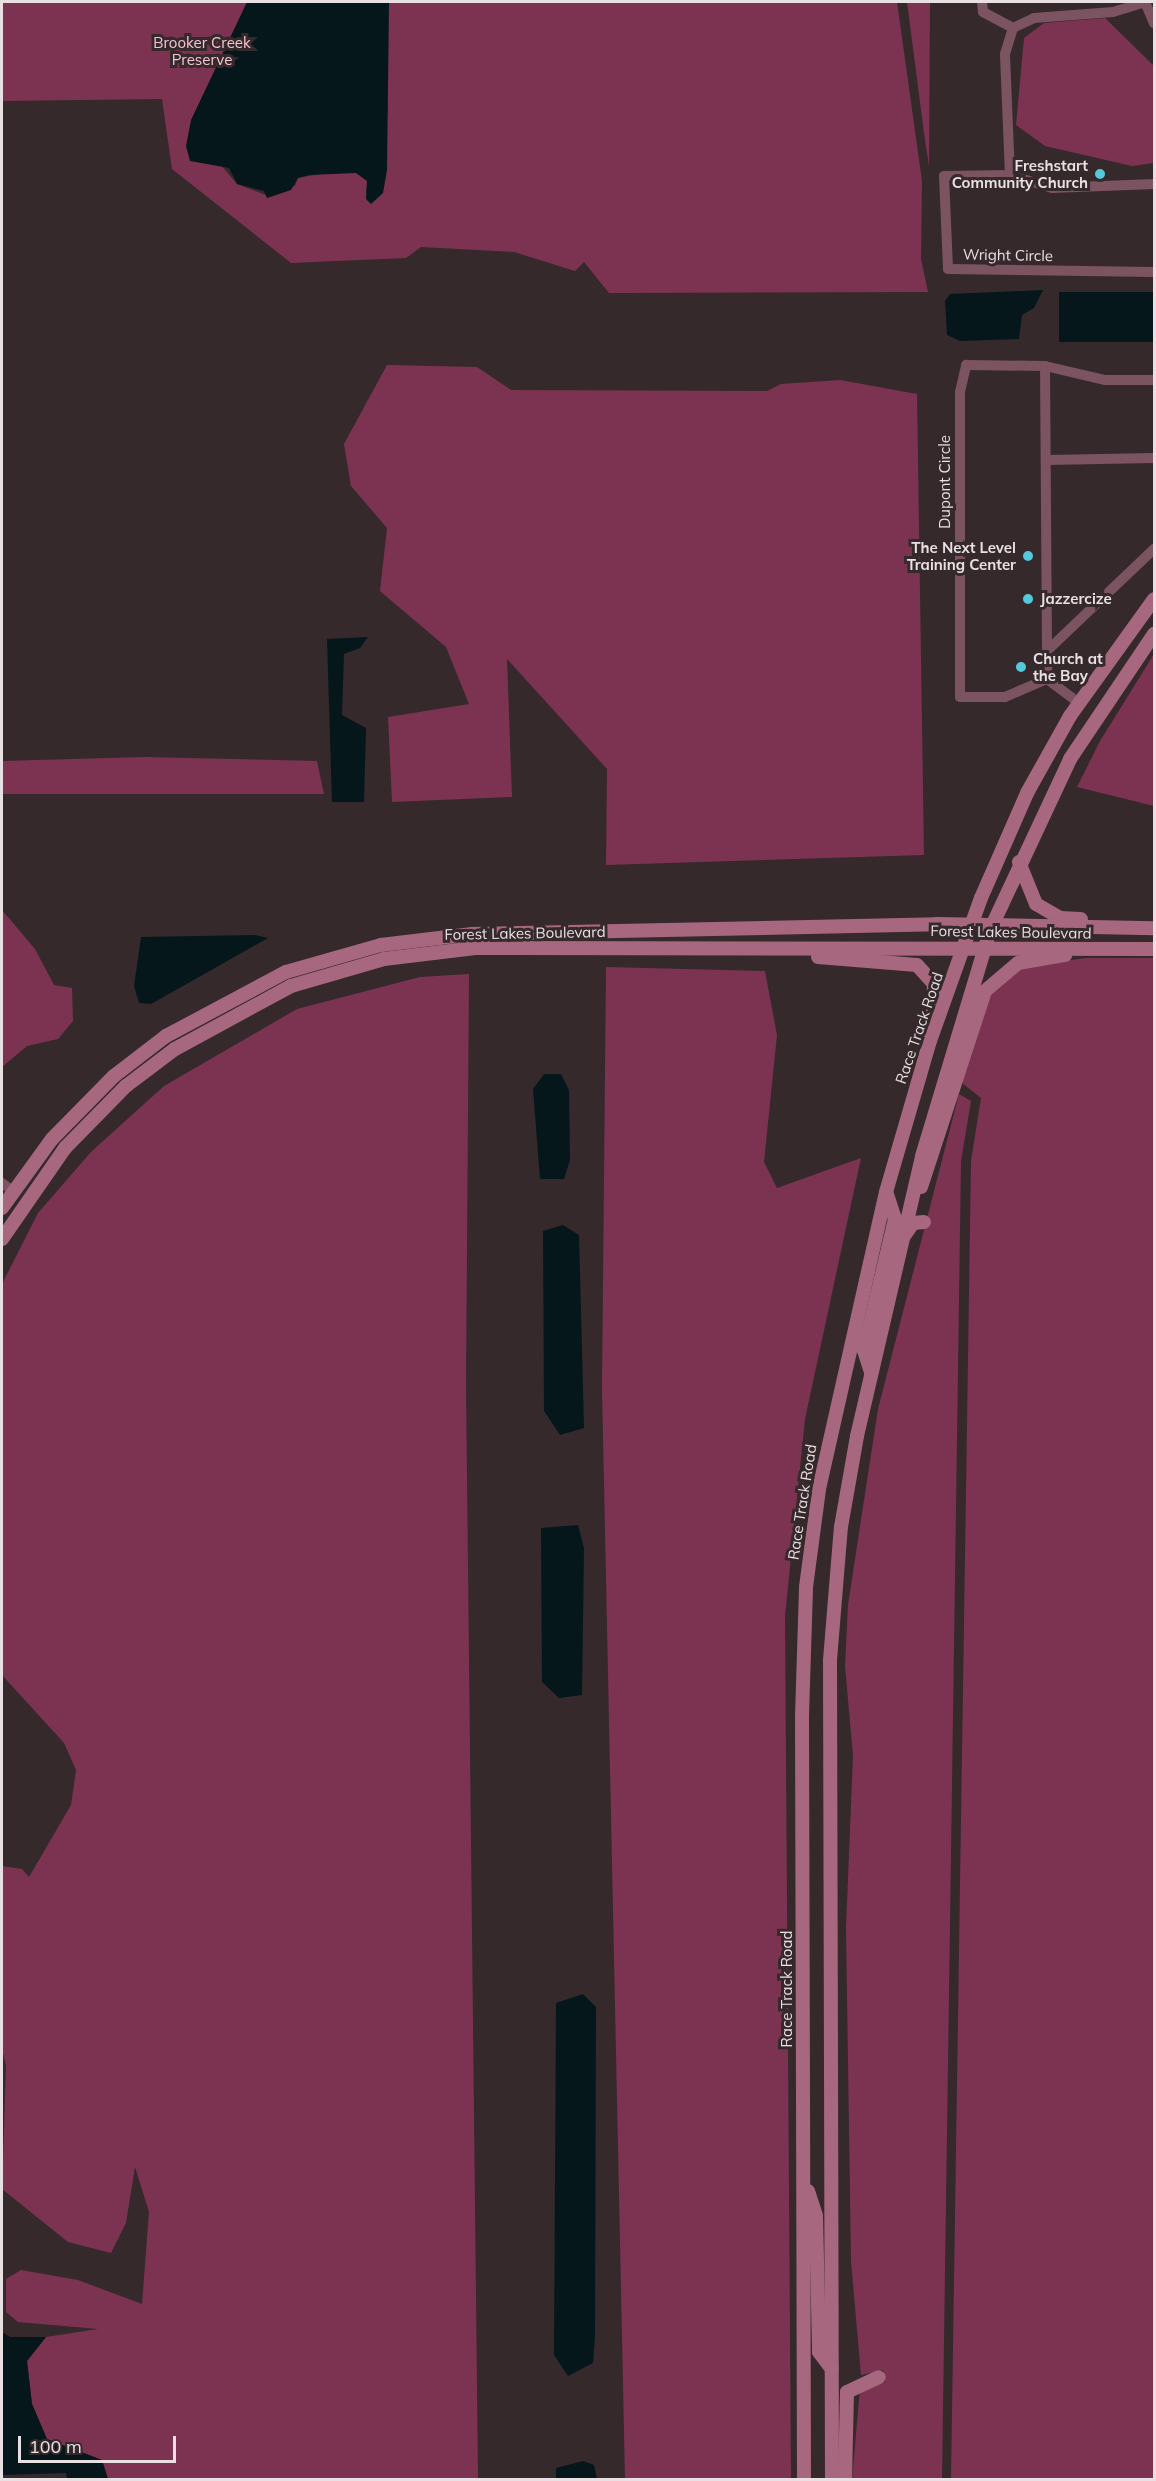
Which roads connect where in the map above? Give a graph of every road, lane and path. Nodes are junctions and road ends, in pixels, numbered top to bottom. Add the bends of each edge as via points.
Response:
1 (982, 2) edge
2 (1145, 2) edge
3 (1155, 23) edge
4 (1013, 28) junction
5 (1010, 174) junction
6 (1155, 184) edge
7 (1155, 272) edge
8 (1045, 366) junction
9 (1155, 380) edge
10 (1155, 458) edge
11 (1047, 460) junction
12 (1155, 549) edge
13 (1155, 599) edge
14 (1155, 634) edge
15 (1050, 648) junction
16 (1047, 679) junction
17 (1079, 703) junction
18 (1019, 862) junction
19 (971, 926) junction
20 (1155, 926) edge
21 (991, 928) junction
22 (987, 945) junction
23 (964, 947) junction
24 (631, 948) junction
25 (1080, 950) junction
26 (1154, 950) edge
27 (930, 1041) junction
28 (7, 1187) edge
29 (886, 1192) junction
30 (912, 1198) junction
31 (2, 1208) edge
32 (924, 1222) dead end
33 (2, 1239) edge
34 (902, 1240) junction
35 (871, 1372) junction
36 (804, 2178) junction
37 (831, 2369) junction
38 (879, 2377) dead end
39 (804, 2480) edge
40 (832, 2480) edge
41 (845, 2480) edge

1 - 4 street via 983,12
2 - 3 street
2 - 4 street via 1113,12 1034,18
4 - 5 street via 1005,54
5 - 6 street, Wright Circle via 1052,188
5 - 7 street, Wright Circle via 944,176 948,269
8 - 9 street, Dupont Circle via 1105,380
8 - 11 street
8 - 16 street, Dupont Circle via 966,365 960,392 960,697 1005,697
10 - 11 street
11 - 15 street
12 - 15 street
13 - 17 main road, Race Track Road
14 - 18 main road via 1086,733
15 - 16 street
16 - 17 street
17 - 19 main road, Race Track Road via 1027,793
18 - 20 main road via 1029,896 1053,916
18 - 21 main road
19 - 21 main road, Forest Lakes Boulevard
19 - 23 main road, Race Track Road
19 - 28 main road, Forest Lakes Boulevard via 472,934 330,958 242,993 165,1036 85,1104
20 - 21 main road, Forest Lakes Boulevard
21 - 22 main road
22 - 23 main road, Forest Lakes Boulevard
22 - 25 main road, Forest Lakes Boulevard
22 - 30 main road
23 - 24 main road, Forest Lakes Boulevard
23 - 27 main road, Race Track Road
24 - 27 main road via 653,954 909,962 934,984
24 - 33 main road, Forest Lakes Boulevard via 475,948 384,959 291,986 246,1007 175,1049 94,1116 41,1179
25 - 26 main road, Forest Lakes Boulevard
25 - 30 main road via 1018,963 989,985 929,1169
27 - 29 main road, Race Track Road
28 - 31 main road, Forest Lakes Boulevard
29 - 35 main road via 895,1219 864,1350
29 - 36 main road, Race Track Road via 841,1375 806,1587
30 - 34 main road
32 - 34 main road via 914,1223
34 - 35 main road
35 - 37 main road via 841,1527 830,1660
36 - 37 main road via 816,2216 819,2352
36 - 39 main road, Race Track Road
37 - 40 main road
38 - 41 main road via 847,2392

